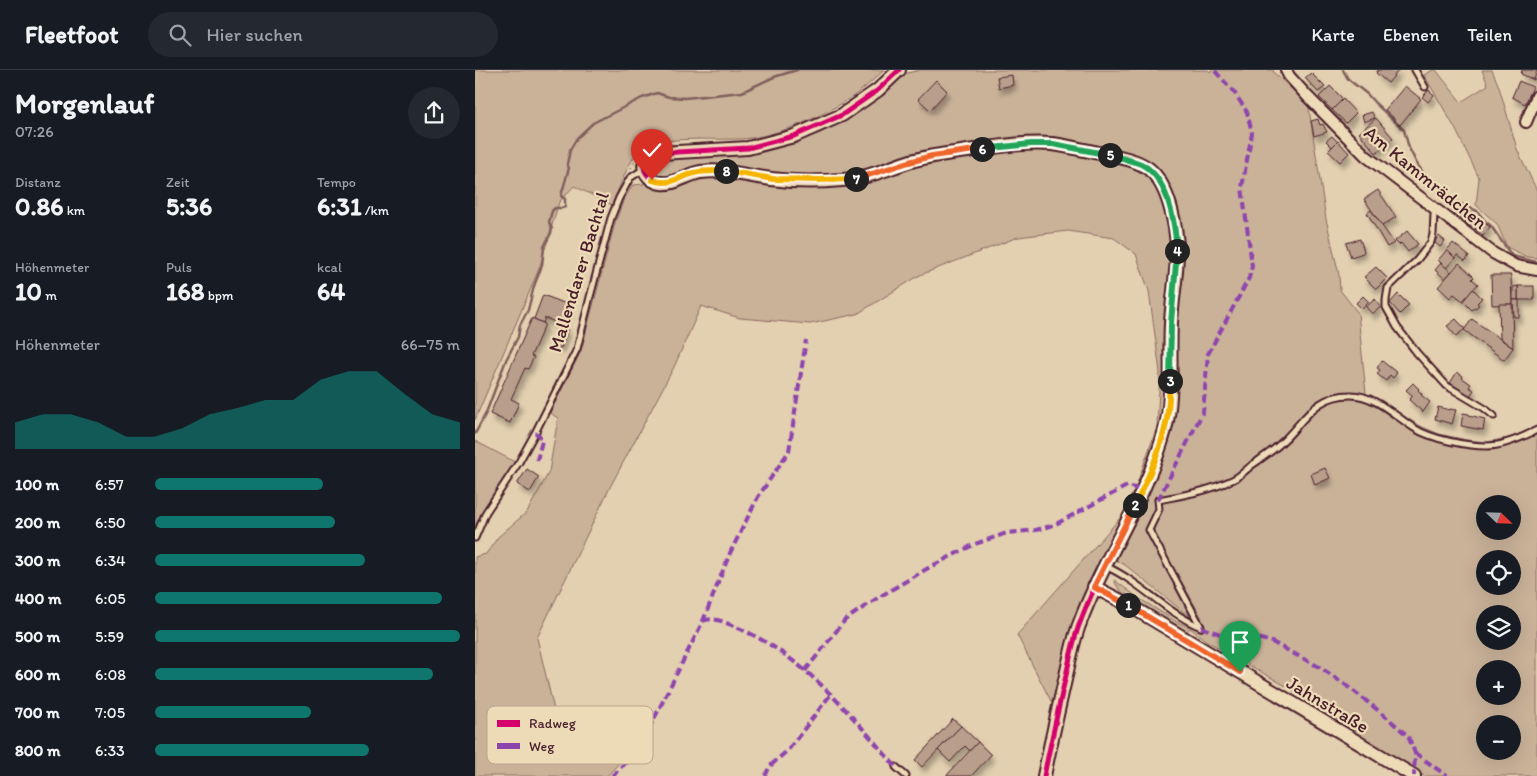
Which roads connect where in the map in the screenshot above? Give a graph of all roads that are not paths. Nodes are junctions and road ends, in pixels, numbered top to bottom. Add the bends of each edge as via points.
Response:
1 (899, 70) edge
2 (1285, 70) edge
3 (1415, 70) edge
4 (1425, 86) dead end
5 (1537, 96) edge
6 (1526, 122) dead end
7 (639, 172) junction
8 (1437, 210) junction
9 (1537, 270) edge
10 (1494, 416) dead end
11 (1537, 430) edge
12 (475, 538) edge
13 (1105, 565) junction
14 (1094, 587) junction
15 (896, 768) dead end
16 (906, 776) edge
17 (1044, 776) edge
18 (1414, 776) edge

1 - 7 street, Mallendarer Bachtal via 842,115 794,136 748,148 660,153 649,158
2 - 8 street, Am Kammrädchen via 1366,156
3 - 4 lane
5 - 6 street
7 - 12 lane, Mallendarer Bachtal via 627,182 611,218 577,349 535,433 486,512
7 - 13 street via 660,183 713,170 773,179 859,179 932,156 1031,144 1069,147 1112,156 1149,169 1169,202 1177,252 1166,428 1142,490
8 - 9 street, Am Kammrädchen via 1504,260
8 - 10 lane via 1431,242 1389,288 1386,307 1417,353 1447,386
11 - 13 lane via 1521,438 1488,446 1465,444 1416,429 1383,406 1365,398 1352,395 1329,400 1316,405 1282,442 1235,478 1203,492 1158,500 1159,509 1149,530 1201,627 1187,621
13 - 14 street
14 - 17 street via 1072,649
14 - 18 street, Jahnstraße
15 - 16 lane

